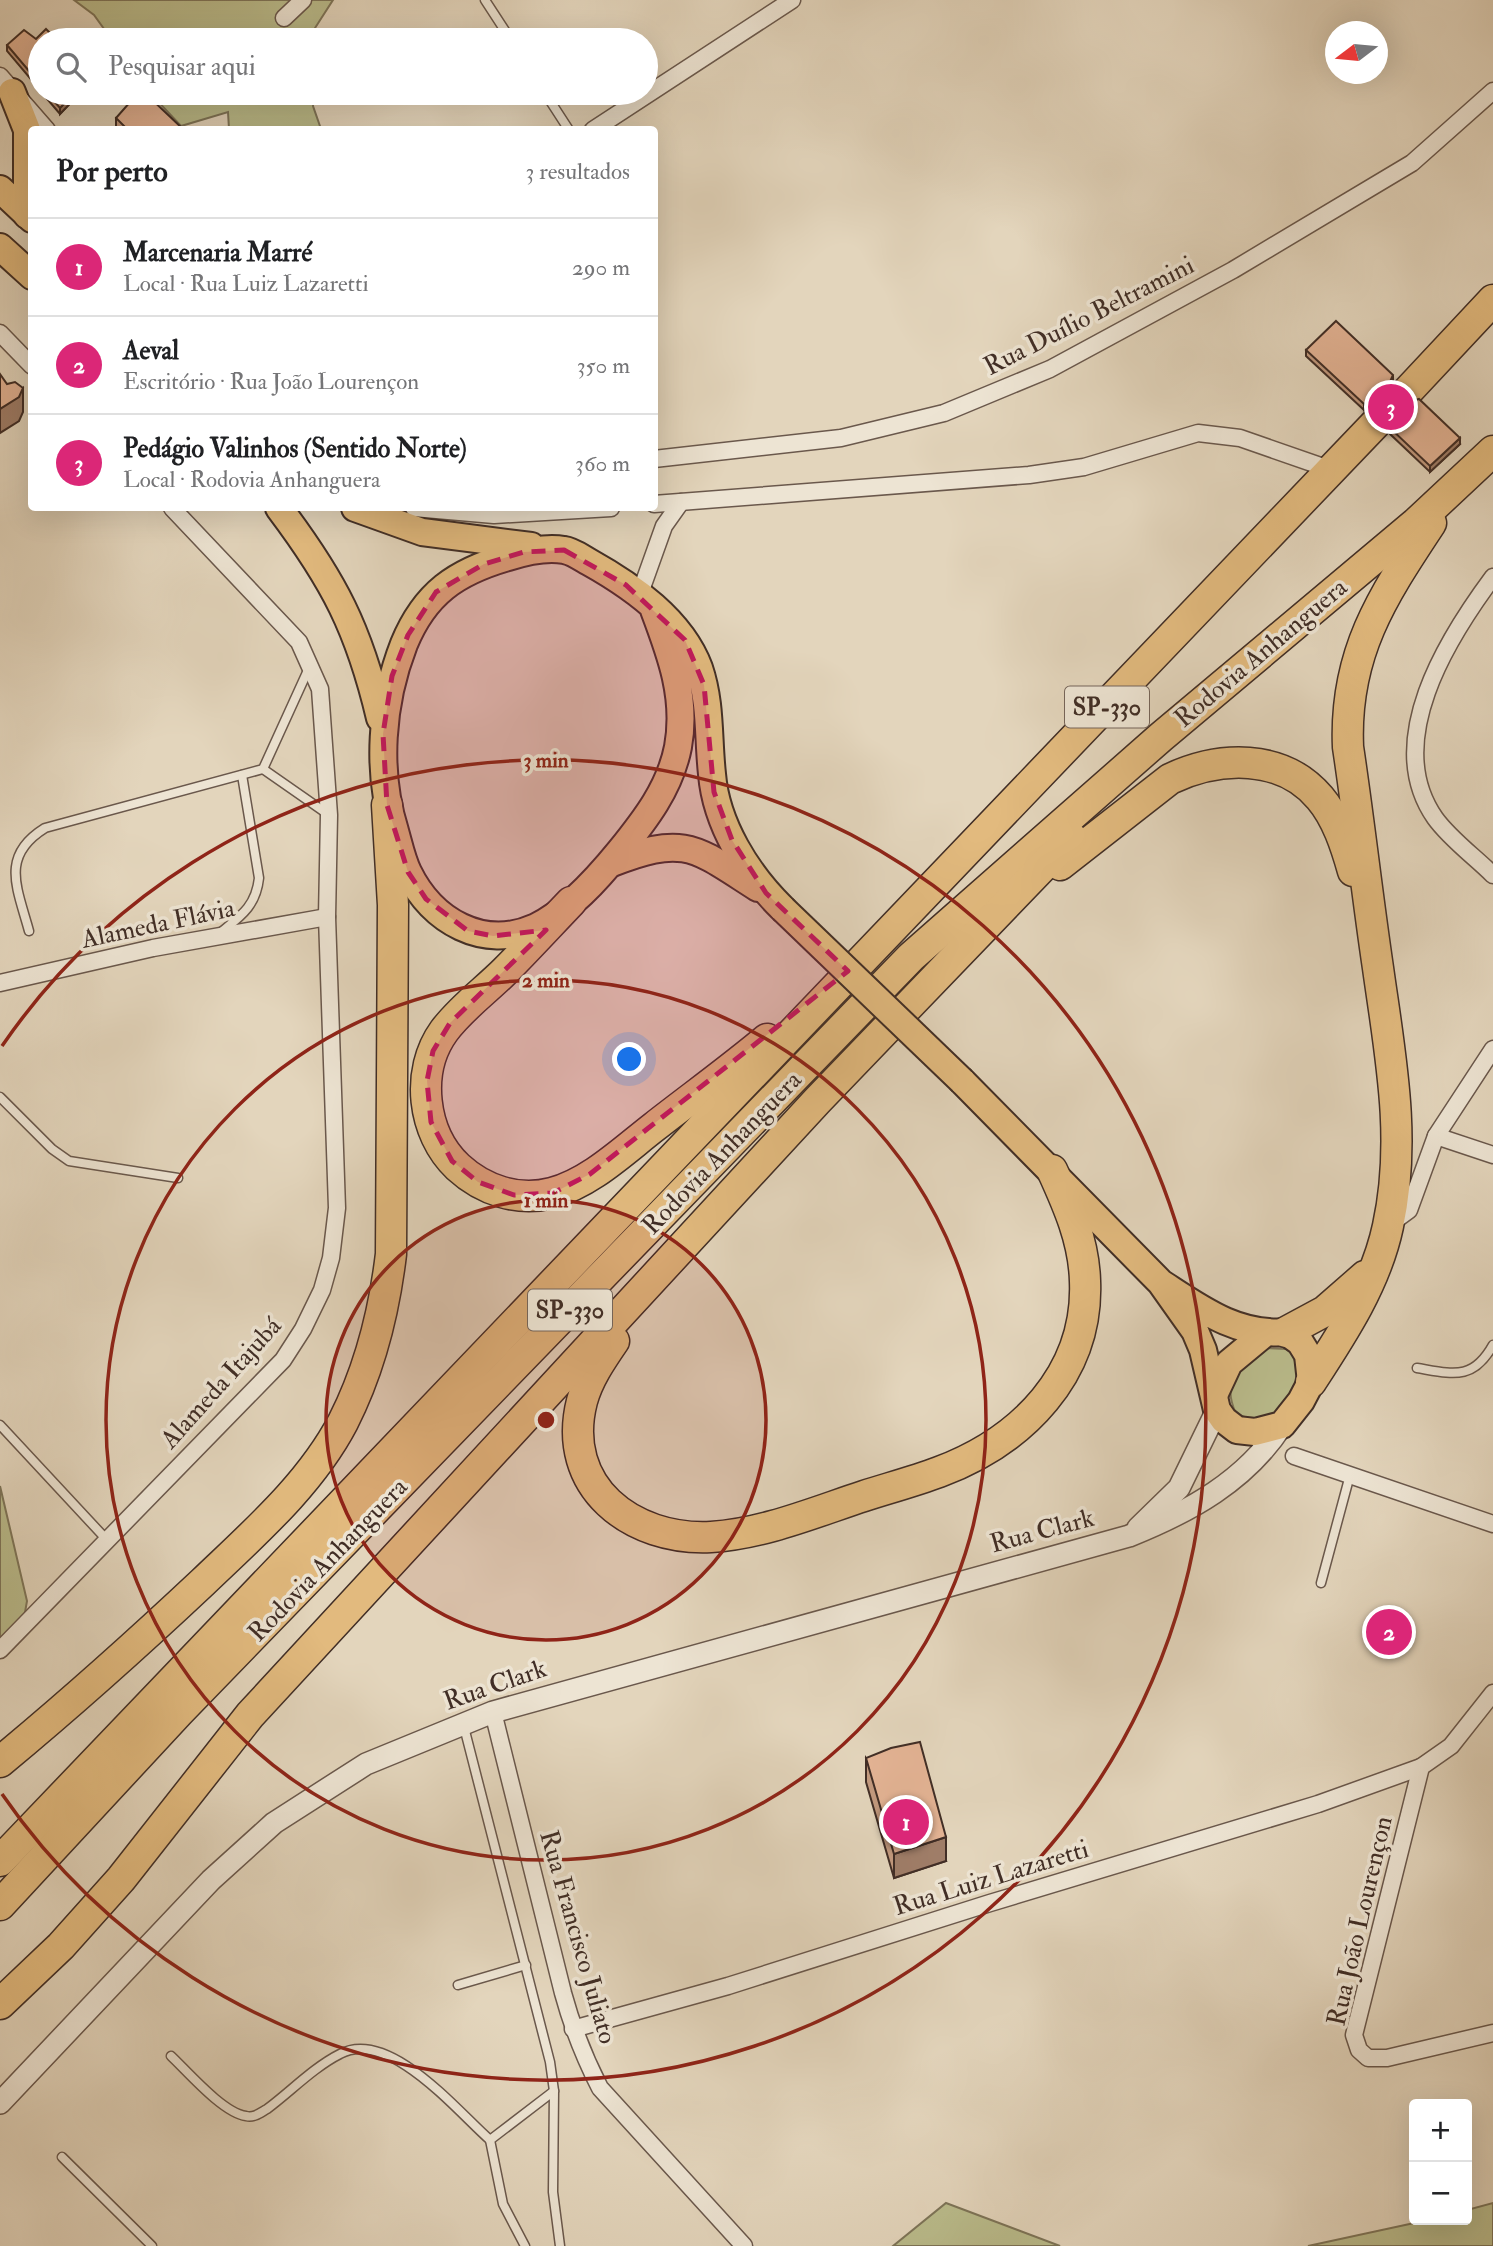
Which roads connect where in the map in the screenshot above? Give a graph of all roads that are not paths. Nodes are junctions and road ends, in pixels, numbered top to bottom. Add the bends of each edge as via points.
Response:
1 (303, 0) edge
2 (485, 0) edge
3 (792, 0) edge
4 (284, 18) dead end
5 (503, 28) edge
6 (6, 84) edge
7 (658, 88) edge
8 (1493, 91) edge
9 (553, 105) edge
10 (631, 105) edge
11 (43, 126) edge
12 (566, 126) edge
13 (599, 126) edge
14 (28, 171) edge
15 (0, 188) edge
16 (28, 216) edge
17 (0, 247) edge
18 (28, 272) edge
19 (1493, 300) edge
20 (0, 333) edge
21 (28, 363) edge
22 (1406, 393) dead end
23 (1377, 422) dead end
24 (1493, 451) edge
25 (658, 459) edge
26 (1332, 470) junction
27 (1455, 487) junction
28 (681, 502) junction
29 (658, 504) edge
30 (175, 511) edge
31 (281, 511) edge
32 (364, 511) edge
33 (444, 511) edge
34 (567, 511) edge
35 (564, 550) junction
36 (1493, 577) edge
37 (647, 603) junction
38 (311, 663) junction
39 (383, 734) junction
40 (1161, 737) junction
41 (263, 769) junction
42 (242, 775) junction
43 (387, 805) junction
44 (329, 816) junction
45 (609, 864) junction
46 (1493, 875) edge
47 (774, 901) junction
48 (571, 902) junction
49 (327, 917) junction
50 (982, 930) junction
51 (29, 931) dead end
52 (216, 936) junction
53 (882, 943) junction
54 (1378, 968) junction
55 (0, 983) edge
56 (1491, 1054) edge
57 (0, 1097) edge
58 (1436, 1136) junction
59 (1493, 1155) edge
60 (1052, 1170) junction
61 (178, 1178) dead end
62 (1388, 1224) junction
63 (668, 1263) junction
64 (1377, 1263) junction
65 (1161, 1283) junction
66 (1275, 1333) junction
67 (1493, 1345) edge
68 (1417, 1368) dead end
69 (1311, 1382) junction
70 (1216, 1402) junction
71 (0, 1425) edge
72 (1282, 1425) junction
73 (1294, 1456) dead end
74 (1350, 1475) junction
75 (1493, 1524) edge
76 (1129, 1536) junction
77 (107, 1540) junction
78 (1321, 1583) dead end
79 (0, 1650) edge
80 (1493, 1693) edge
81 (493, 1712) junction
82 (464, 1724) junction
83 (0, 1762) edge
84 (1421, 1767) junction
85 (0, 1861) edge
86 (0, 1905) edge
87 (526, 1965) junction
88 (458, 1985) dead end
89 (0, 2004) edge
90 (573, 2029) junction
91 (1493, 2033) edge
92 (170, 2056) dead end
93 (554, 2091) junction
94 (0, 2103) edge
95 (490, 2140) junction
96 (62, 2157) dead end
97 (152, 2246) edge
98 (525, 2246) edge
99 (560, 2246) edge
100 (744, 2246) edge

1 - 4 street
2 - 5 lane
3 - 7 street
6 - 11 street
6 - 14 main road via 27,130
8 - 25 street, Rua Duílio Beltramini via 1412,163 1233,270 1050,369 944,413 841,438
9 - 12 lane
10 - 13 street
14 - 15 main road
15 - 16 main road
17 - 18 main road
19 - 22 highway
20 - 21 street
23 - 26 highway, Rodovia Anhanguera / SP-330
24 - 27 highway, Rodovia Anhanguera / SP-330
26 - 28 street via 1240,438 1198,433 1084,467 1029,475
26 - 53 highway, Rodovia Anhanguera / SP-330
27 - 40 highway, Rodovia Anhanguera / SP-330
27 - 54 highway via 1375,612 1357,659 1348,705 1348,747
28 - 29 street
28 - 37 street via 664,526
30 - 38 street, Alameda Itajubá via 285,625
31 - 39 main road via 320,562 342,602 367,663
32 - 35 main road via 422,531
33 - 34 street via 494,516
35 - 37 main road via 615,577
35 - 39 main road via 524,552 484,564 436,592 408,635 392,676
36 - 46 street via 1461,619 1434,675 1415,733 1422,791 1436,819
37 - 45 main road via 676,668 681,709 678,747 667,783 643,823
37 - 47 main road via 685,640 698,667 719,807 732,840
38 - 41 lane
38 - 44 street, Alameda Itajubá via 320,689
39 - 43 main road
40 - 50 highway
40 - 86 highway, Rodovia Anhanguera / SP-330 via 911,957 179,1712
41 - 42 lane
41 - 44 lane
42 - 51 lane via 45,828 26,839 16,855 14,876
42 - 52 lane via 260,878 246,912
43 - 48 main road via 408,872 426,899 452,924 494,936 518,933 538,926
43 - 83 highway via 393,905 391,1254 372,1355 342,1423 273,1515 114,1666
44 - 49 street, Alameda Itajubá
45 - 47 main road via 659,847 682,846 704,853
45 - 48 main road
47 - 60 main road, bridge
48 - 53 highway via 450,1023 430,1061 427,1102 440,1144 468,1176 514,1195 553,1193 603,1166 748,1055
49 - 52 street, Alameda Flávia
49 - 77 street, Alameda Itajubá via 337,1208 322,1290 283,1360
50 - 54 highway via 1170,779 1209,764 1246,762 1290,774 1307,785 1331,813 1356,878
50 - 63 highway
52 - 55 street, Alameda Flávia
53 - 85 highway, Rodovia Anhanguera / SP-330
54 - 62 highway via 1398,1110
56 - 58 street
57 - 61 lane via 69,1161
58 - 59 street
58 - 62 street via 1409,1210 1396,1223
60 - 63 highway via 1079,1239 1085,1306 1071,1361 1039,1409 1005,1438 941,1472 769,1527 709,1537 663,1533 615,1509 585,1469 578,1435 587,1387
60 - 65 main road
62 - 64 highway
63 - 89 highway via 250,1715 121,1879
64 - 66 highway via 1325,1311
64 - 69 highway via 1341,1336
65 - 66 main road via 1234,1326
65 - 70 main road via 1195,1331
66 - 69 main road via 1300,1342 1308,1355
66 - 70 main road via 1230,1363
67 - 68 lane via 1483,1363 1468,1372
69 - 72 main road
70 - 72 main road via 1224,1420 1237,1430 1255,1432
70 - 76 street, Rua Clark via 1179,1488
71 - 77 lane
72 - 76 street, Rua Clark via 1268,1447 1198,1505
73 - 74 street
74 - 75 street
74 - 78 lane
76 - 81 street, Rua Clark
77 - 79 street, Alameda Itajubá
80 - 84 street via 1451,1746
81 - 82 street, Rua Clark
81 - 90 street, Rua Francisco Juliato
82 - 87 lane
82 - 94 street, Rua Clark via 366,1764 274,1823 150,1941
84 - 90 street, Rua Luiz Lazaretti via 1364,1789 728,1986
84 - 91 street, Rua João Lourençon via 1354,2035 1368,2059 1378,2059
87 - 88 lane
87 - 93 lane
90 - 100 street, Rua Francisco Juliato via 600,2088
92 - 95 lane via 231,2111 255,2116 339,2054 355,2048 385,2052 404,2063
93 - 95 lane
93 - 99 lane via 552,2179
95 - 98 lane via 503,2204
96 - 97 lane

